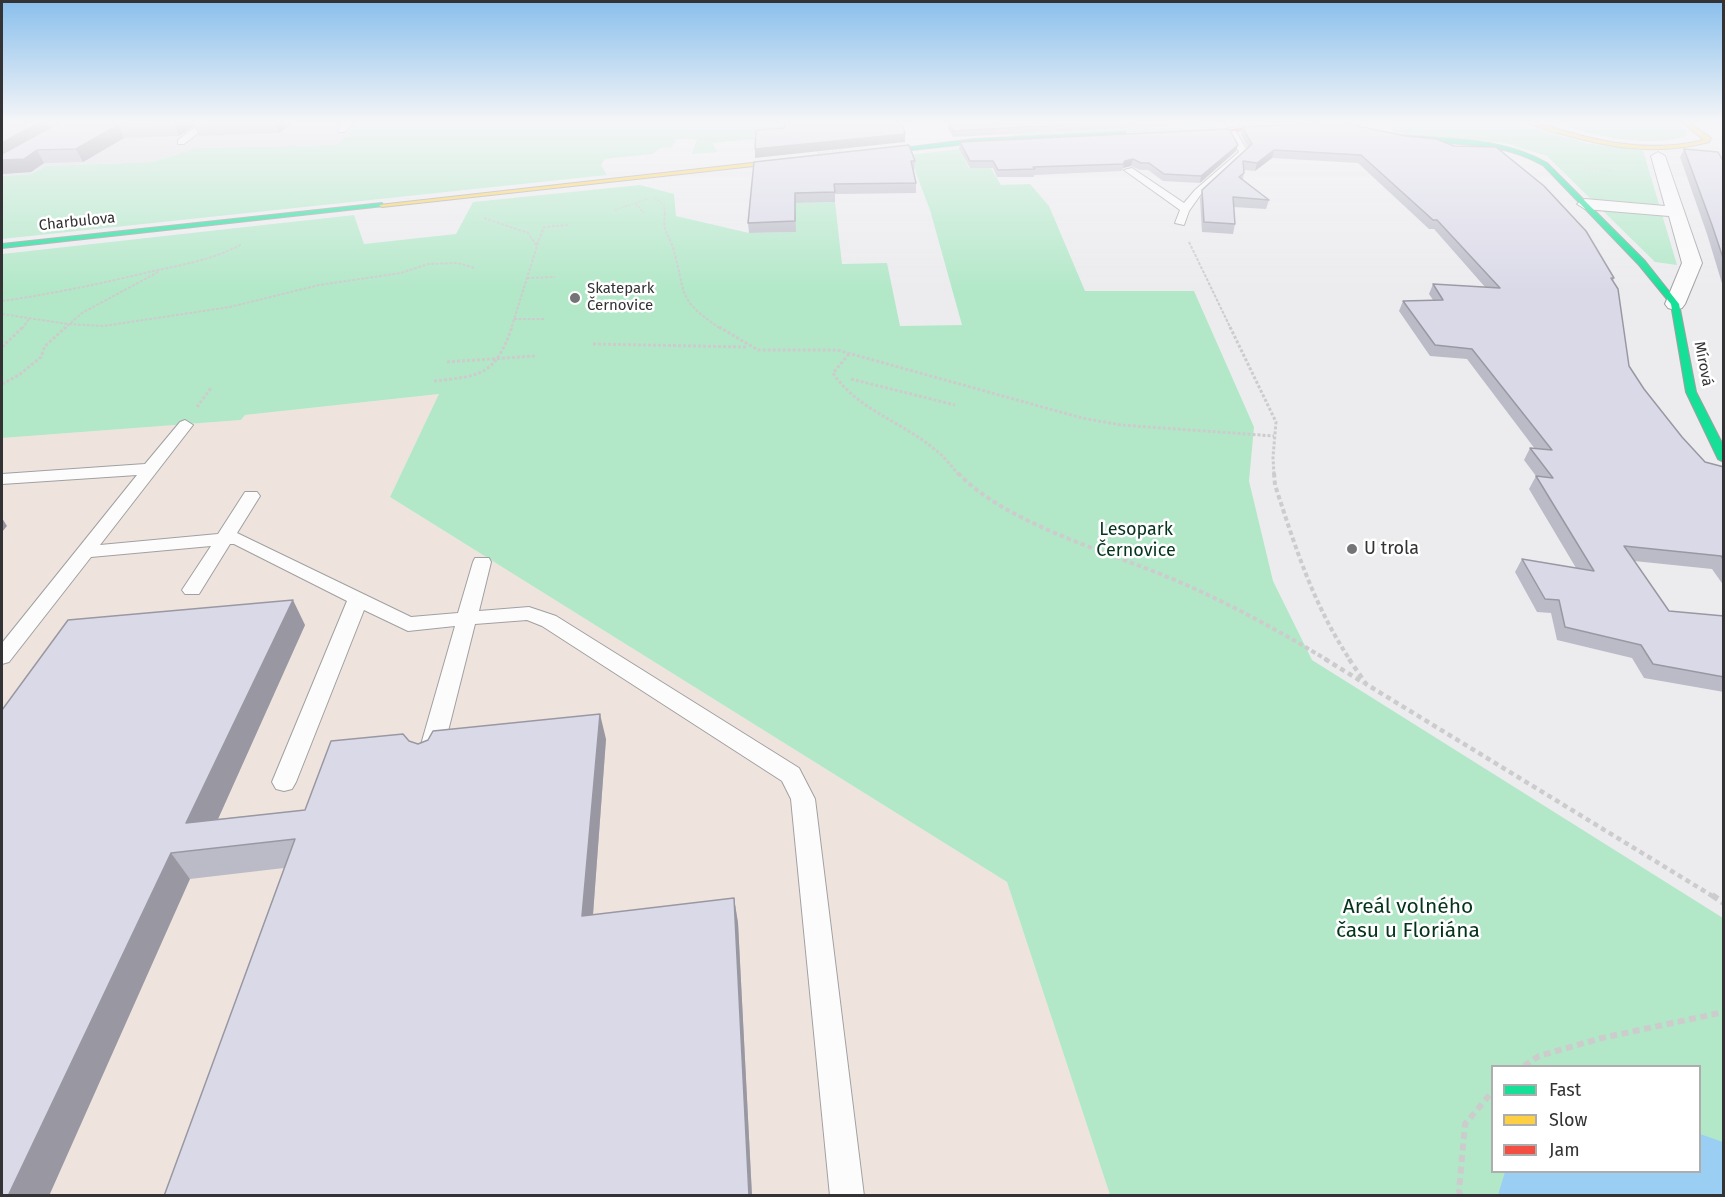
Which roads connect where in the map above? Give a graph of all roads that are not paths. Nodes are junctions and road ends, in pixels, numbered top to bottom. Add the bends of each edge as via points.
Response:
1 (628, 179) edge
2 (1143, 179) edge
3 (1212, 179) edge
4 (1560, 179) edge
5 (1666, 179) edge
6 (1585, 204) junction
7 (1184, 208) junction
8 (1677, 212) junction
9 (1180, 223) road end
10 (2, 246) edge
11 (1675, 304) junction
12 (185, 425) dead end
13 (1724, 459) edge
14 (152, 469) junction
15 (2, 479) edge
16 (251, 496) dead end
17 (223, 540) junction
18 (86, 552) junction
19 (482, 562) dead end
20 (192, 590) dead end
21 (358, 599) junction
22 (466, 619) junction
23 (2, 657) edge
24 (429, 758) edge
25 (284, 782) dead end
26 (847, 1196) edge

1 - 10 main road, Charbulova
2 - 7 lane
3 - 7 lane
4 - 6 main road
5 - 8 street
6 - 8 street
6 - 11 main road
7 - 9 lane
8 - 11 street via 1692,263
11 - 13 main road, Mírová via 1691,392
12 - 14 lane
14 - 15 lane
14 - 18 lane
16 - 17 lane
17 - 18 lane
17 - 20 lane
17 - 21 lane via 237,538
18 - 23 lane
19 - 22 lane
21 - 22 lane via 408,624
21 - 25 lane
22 - 24 lane
22 - 26 lane via 529,613 549,621 792,775 803,799

